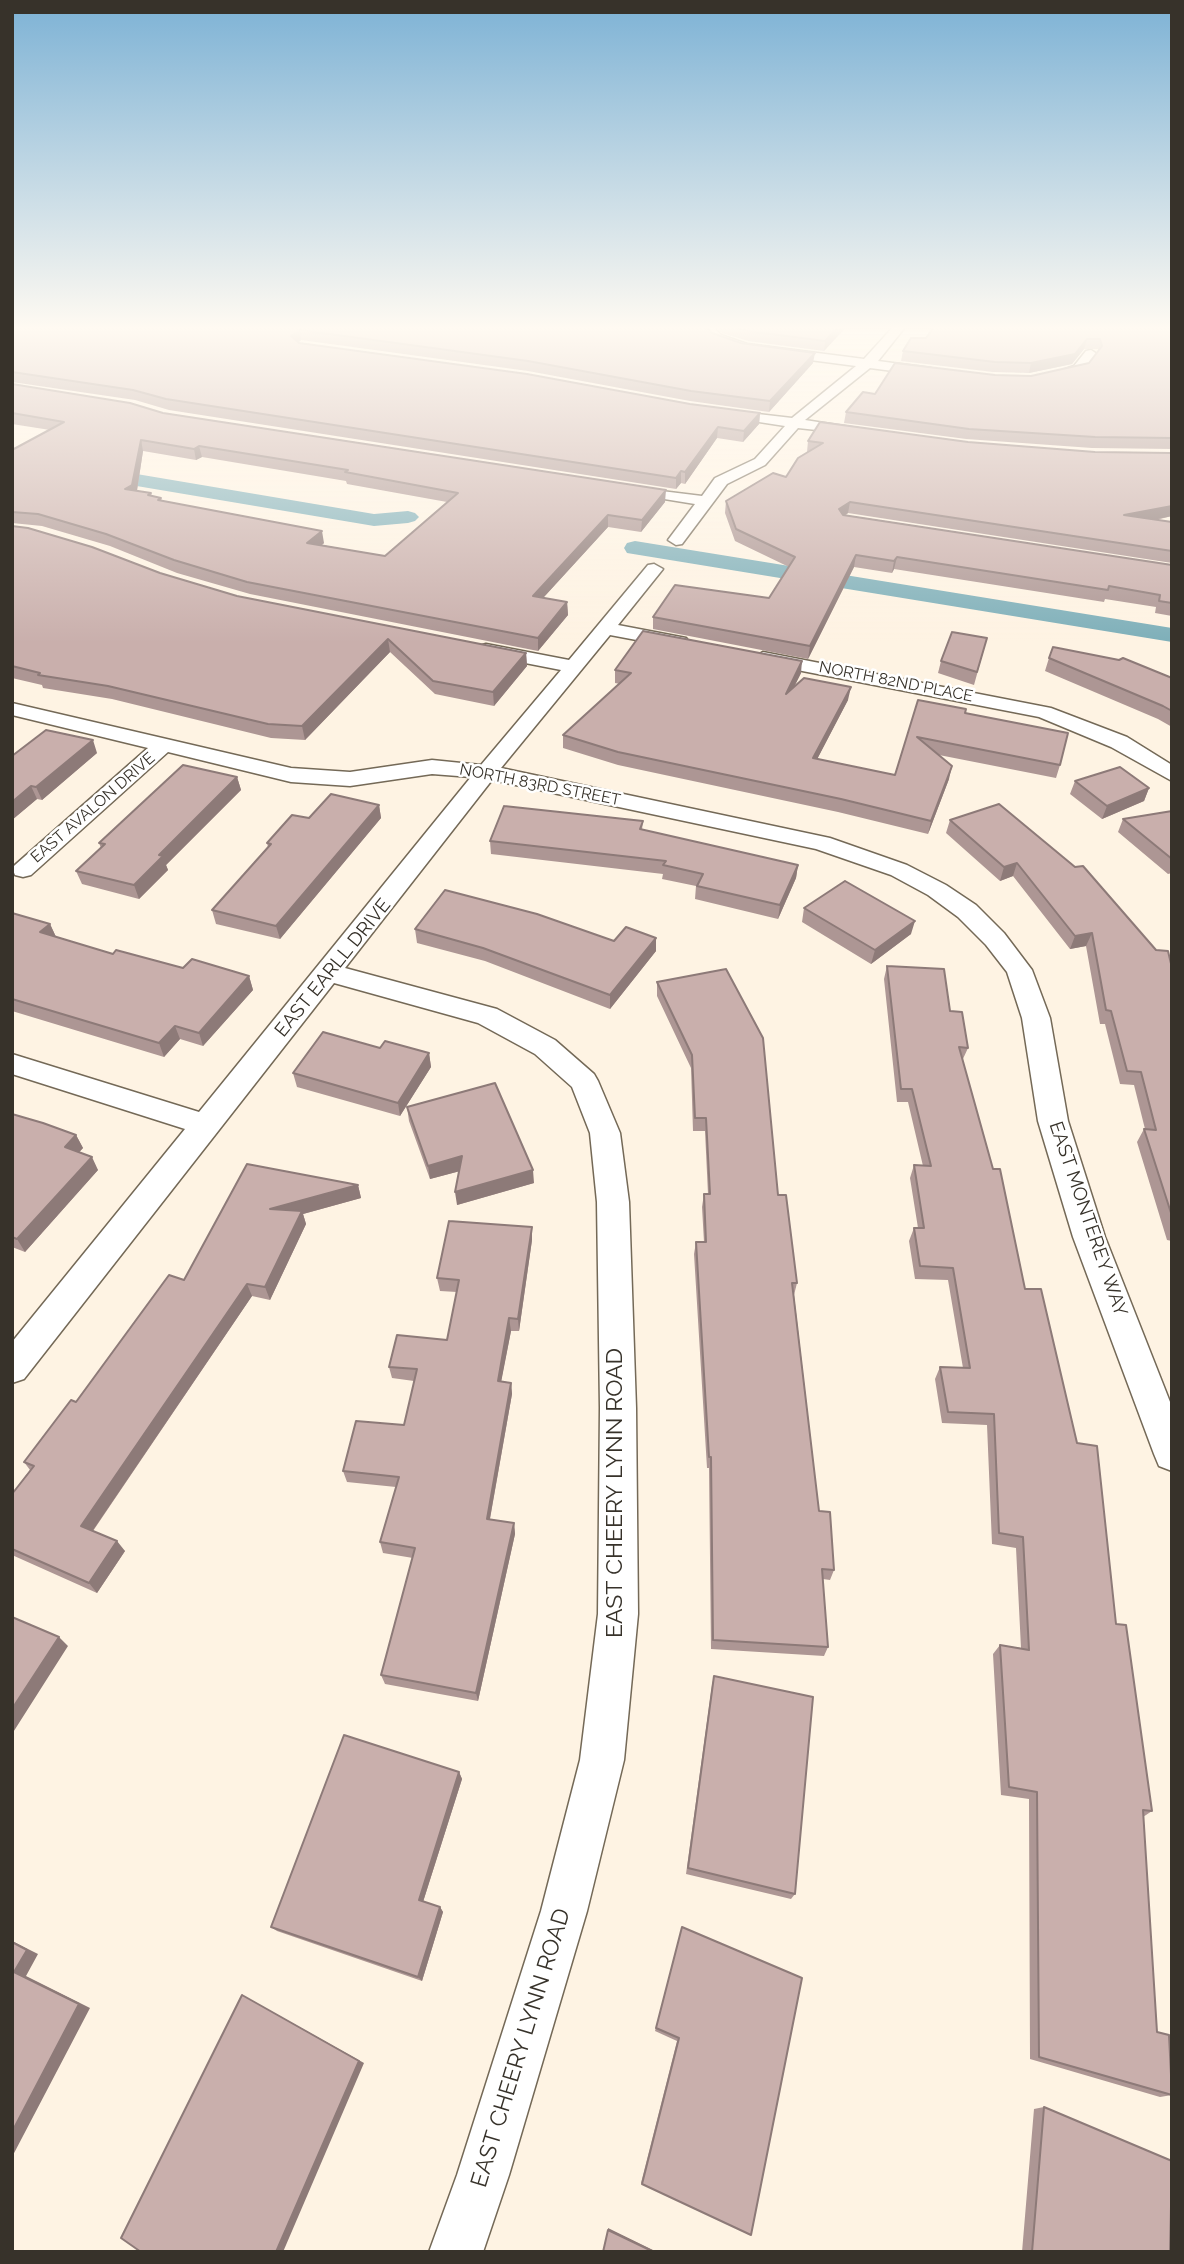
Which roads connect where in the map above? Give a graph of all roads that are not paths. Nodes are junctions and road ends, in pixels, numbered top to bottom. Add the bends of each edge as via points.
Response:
1 (786, 432) edge
2 (861, 432) edge
3 (872, 433) edge
4 (615, 487) edge
5 (706, 501) junction
6 (676, 540) dead end
7 (654, 569) dead end
8 (607, 629) junction
9 (472, 647) edge
10 (704, 647) edge
11 (745, 654) edge
12 (576, 667) junction
13 (12, 709) edge
14 (163, 746) junction
15 (488, 772) junction
16 (1172, 774) edge
17 (23, 870) dead end
18 (899, 870) joint
19 (330, 973) junction
20 (12, 1064) edge
21 (207, 1125) junction
22 (12, 1368) edge
23 (1172, 1454) edge
24 (456, 2252) edge

1 - 5 street via 760,462 722,481
2 - 3 street
4 - 5 street
5 - 6 street
7 - 8 street, EAST EARLL DRIVE
8 - 10 street
8 - 12 street, EAST EARLL DRIVE
9 - 12 street
11 - 16 street, NORTH 82ND PLACE via 1044,712 1119,742
12 - 15 street, EAST EARLL DRIVE
13 - 14 street, NORTH 83RD STREET
14 - 15 street, NORTH 83RD STREET via 291,775 331,779 432,767
14 - 17 street, EAST AVALON DRIVE
15 - 18 street, NORTH 83RD STREET via 822,844
15 - 19 street, EAST EARLL DRIVE
18 - 23 street, EAST MONTEREY WAY via 967,911 1019,970 1036,1018 1053,1121 1089,1237
19 - 21 street, EAST EARLL DRIVE
19 - 24 street, EAST CHEERY LYNN ROAD via 487,1016 545,1046 583,1081 605,1133 613,1202 618,1614 602,1760 564,1911
20 - 21 street
21 - 22 street, EAST EARLL DRIVE

